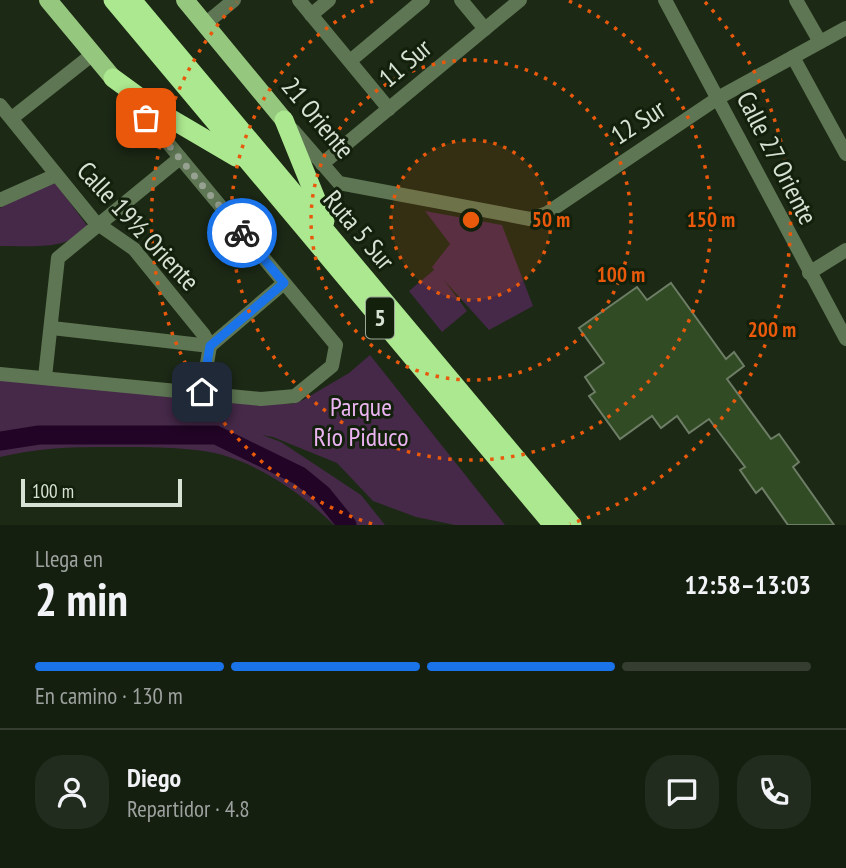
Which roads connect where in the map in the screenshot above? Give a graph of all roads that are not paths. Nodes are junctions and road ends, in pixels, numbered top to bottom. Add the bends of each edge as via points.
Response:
1 (48, 0) edge
2 (113, 0) edge
3 (132, 0) edge
4 (185, 0) edge
5 (234, 0) edge
6 (299, 0) edge
7 (329, 0) edge
8 (423, 0) edge
9 (461, 0) edge
10 (520, 0) edge
11 (665, 0) edge
12 (796, 0) edge
13 (311, 15) junction
14 (205, 24) junction
15 (846, 28) edge
16 (485, 29) junction
17 (820, 42) junction
18 (93, 54) junction
19 (793, 57) junction
20 (350, 61) junction
21 (113, 78) junction
22 (718, 98) junction
23 (0, 104) edge
24 (389, 109) junction
25 (12, 118) junction
26 (284, 120) junction
27 (846, 154) edge
28 (180, 158) junction
29 (321, 164) junction
30 (259, 174) junction
31 (56, 175) junction
32 (0, 200) edge
33 (450, 205) joint
34 (99, 226) junction
35 (339, 246) junction
36 (846, 250) edge
37 (809, 272) junction
38 (284, 283) junction
39 (52, 328) junction
40 (846, 339) edge
41 (210, 346) junction
42 (0, 374) edge
43 (45, 377) junction
44 (202, 392) junction
45 (553, 525) edge
46 (572, 525) edge

1 - 18 main road
2 - 30 highway, Ruta 5 Sur / 5
3 - 35 highway, Ruta 5 Sur / 5
4 - 14 main road, 21 Oriente
5 - 14 street
6 - 13 street
7 - 13 street
8 - 20 street
9 - 16 street
10 - 16 street, 11 Sur
11 - 22 street, Calle 27 Oriente
12 - 17 street
13 - 20 street
14 - 26 main road, 21 Oriente
15 - 17 street, 12 Sur
16 - 24 street, 11 Sur
17 - 19 street, 12 Sur
18 - 21 main road
18 - 25 street
19 - 22 street, 12 Sur
19 - 27 street
20 - 24 street
21 - 28 street
21 - 30 highway
22 - 33 street, 12 Sur via 542,216 519,219
22 - 37 street, Calle 27 Oriente
23 - 25 street, Calle 19½ Oriente
24 - 29 street, 11 Sur
25 - 31 street, Calle 19½ Oriente
26 - 29 street, 21 Oriente
26 - 35 highway
28 - 34 street
28 - 38 street
29 - 33 street, 21 Oriente via 340,184
30 - 45 highway, Ruta 5 Sur / 5
31 - 32 street
31 - 34 street, Calle 19½ Oriente
34 - 39 street via 57,261
34 - 41 street, Calle 19½ Oriente via 134,249
35 - 46 highway, Ruta 5 Sur / 5
36 - 37 street
37 - 40 street, Calle 27 Oriente
38 - 41 street
38 - 44 street via 336,345 336,357 325,373 291,398
39 - 41 street
39 - 43 street
41 - 44 street
42 - 43 street
43 - 44 street

